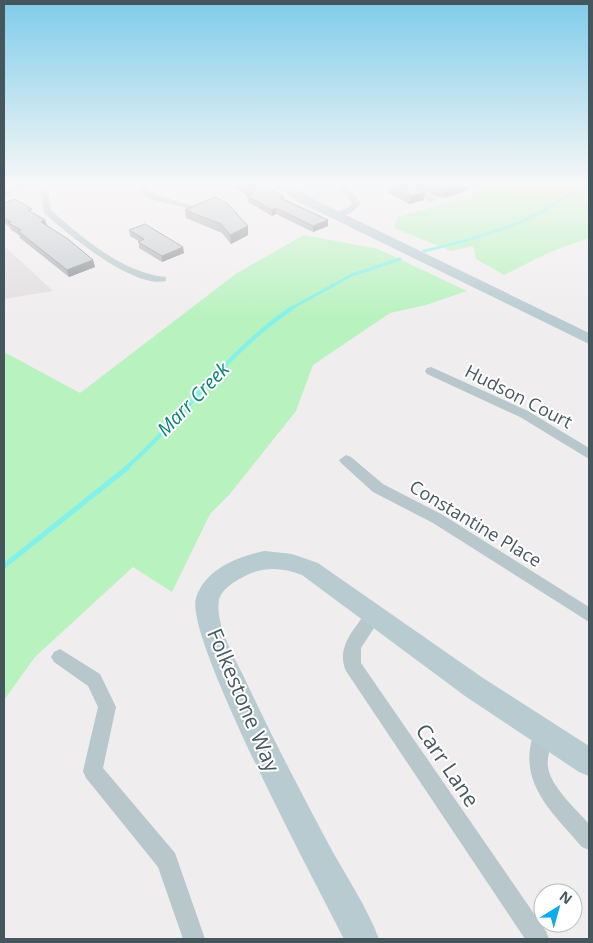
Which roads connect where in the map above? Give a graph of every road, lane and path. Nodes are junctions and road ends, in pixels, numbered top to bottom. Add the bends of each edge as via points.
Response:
1 (71, 230) edge
2 (368, 230) edge
3 (162, 278) dead end
4 (589, 339) edge
5 (432, 371) dead end
6 (589, 454) edge
7 (346, 460) dead end
8 (375, 614) junction
9 (589, 614) edge
10 (60, 657) dead end
11 (544, 734) junction
12 (589, 762) edge
13 (589, 840) edge
14 (194, 939) edge
15 (362, 939) edge
16 (538, 939) edge

1 - 3 street via 111,261 147,277
2 - 4 street
5 - 6 street, Hudson Court via 524,414
7 - 9 street, Constantine Place via 378,488 438,519
8 - 11 street, Folkestone Way
8 - 15 street, Folkestone Way via 292,560 256,561 240,568 214,587 207,602 210,628 259,743
8 - 16 street, Carr Lane via 352,646 352,665
10 - 14 street via 94,680 107,707 93,771 167,861
11 - 12 street, Folkestone Way
11 - 13 street via 538,768 550,794

